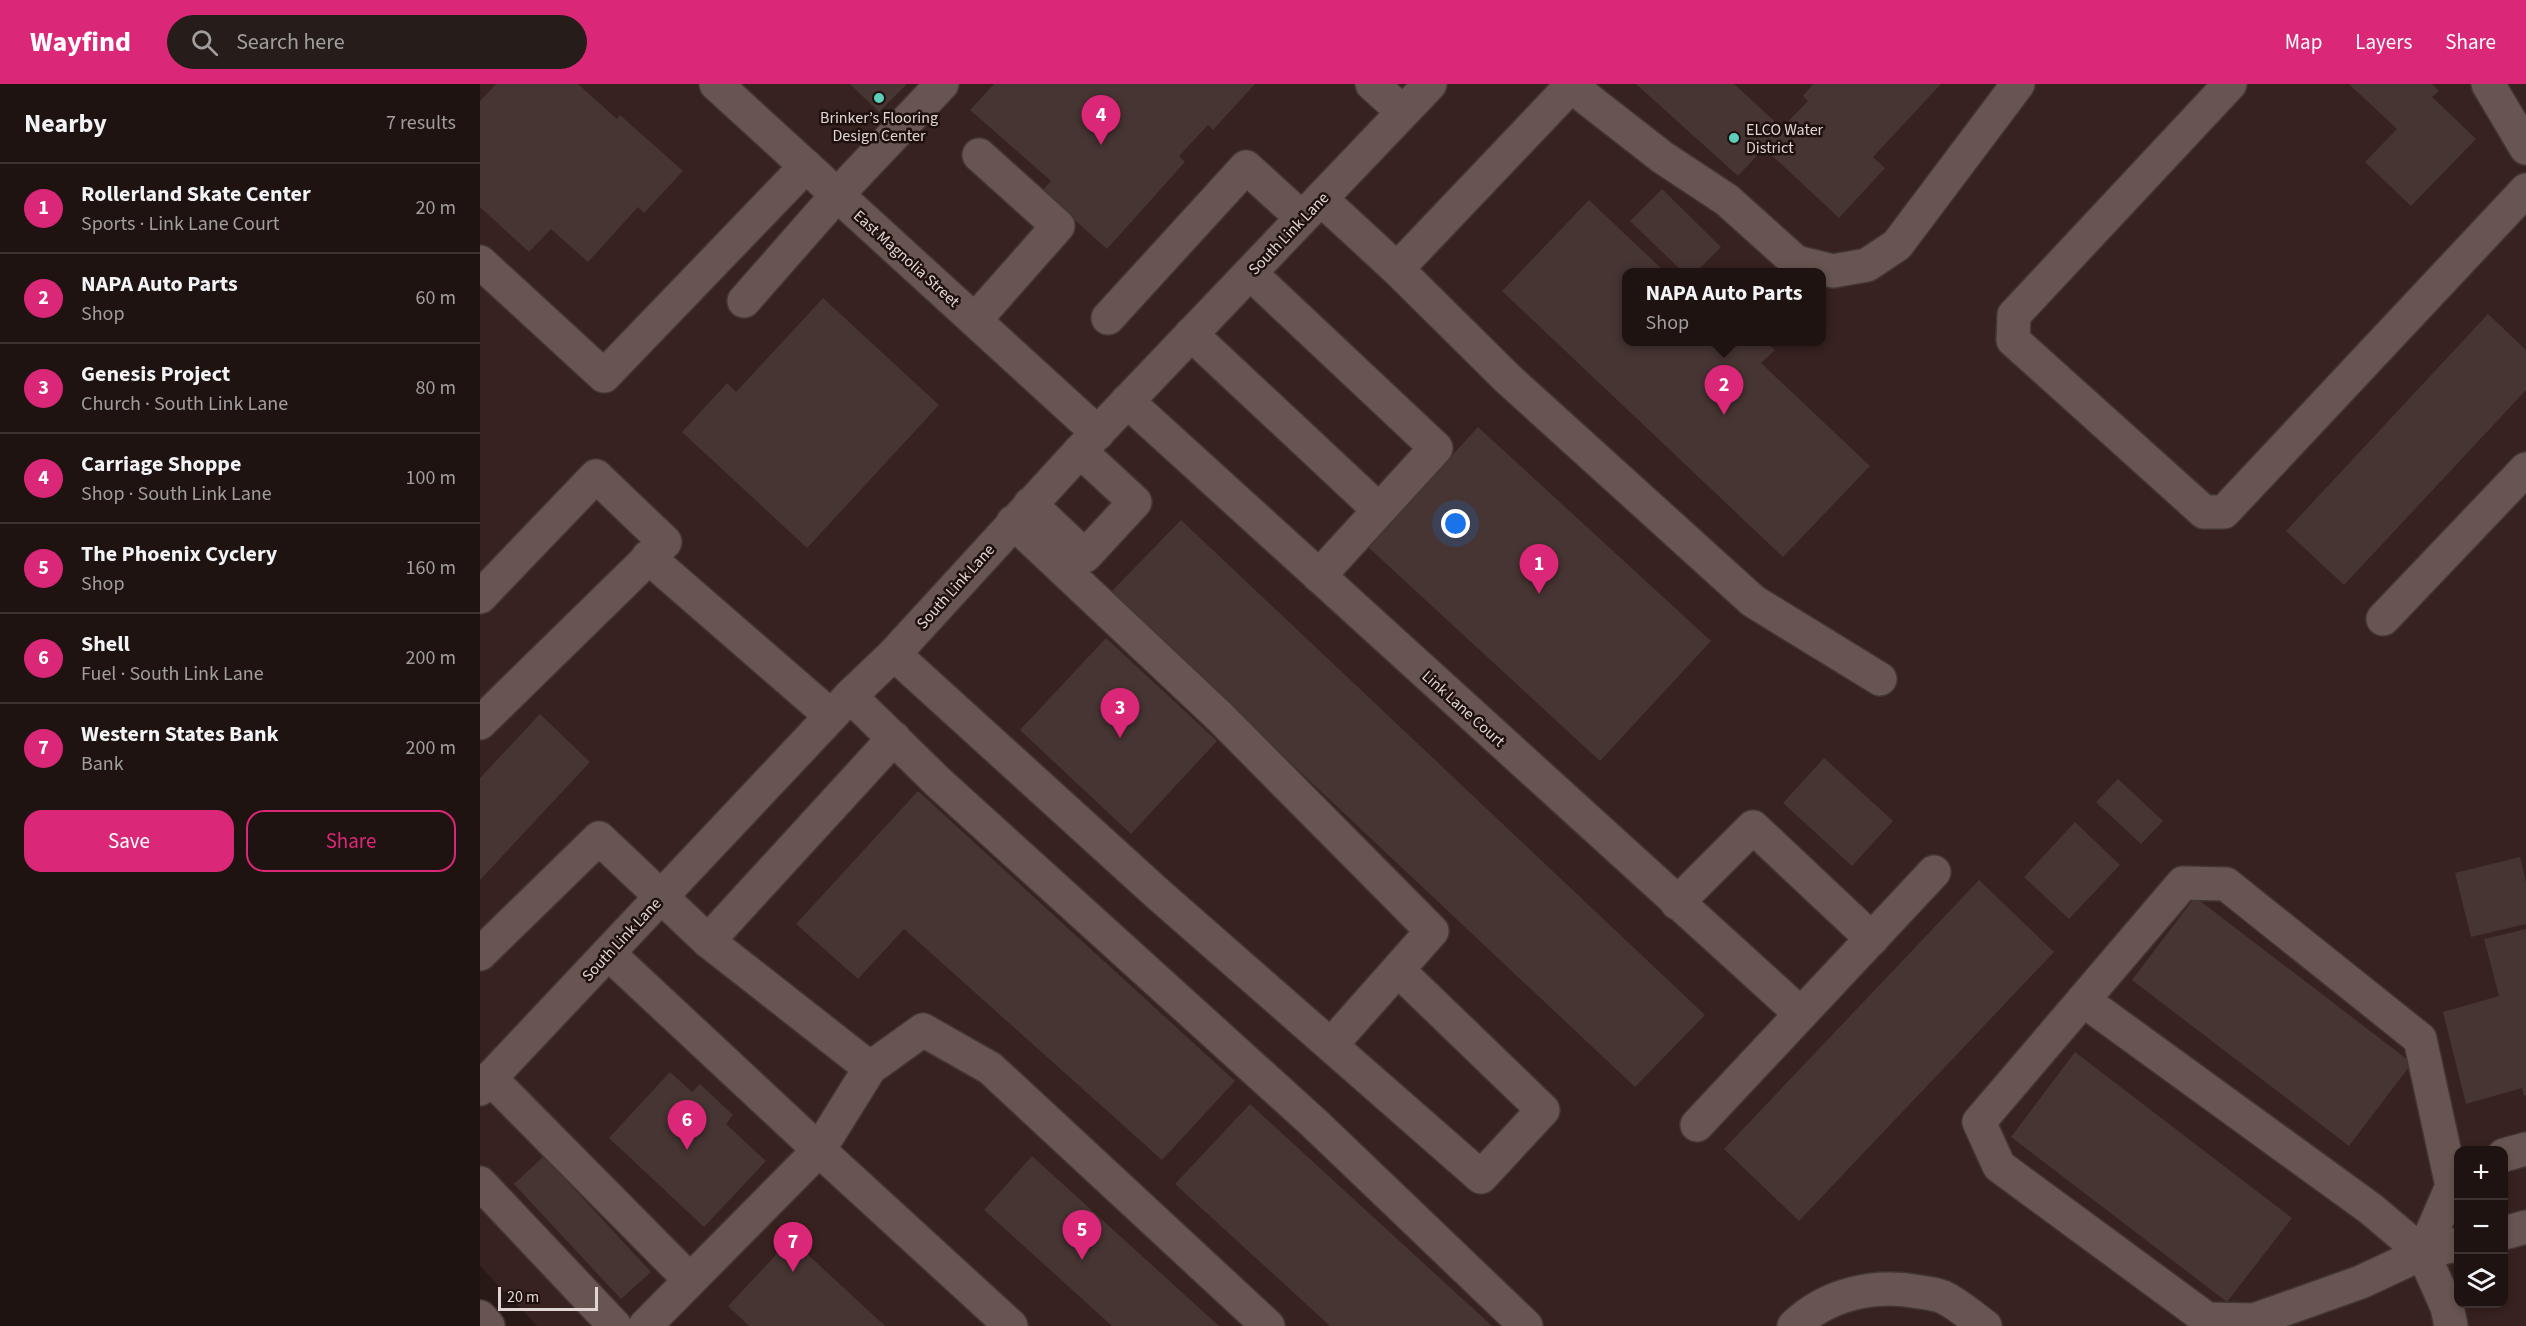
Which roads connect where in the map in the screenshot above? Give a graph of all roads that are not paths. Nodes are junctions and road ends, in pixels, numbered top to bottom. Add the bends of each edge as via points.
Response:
1 (942, 84) edge
2 (1372, 84) edge
3 (1430, 84) edge
4 (2018, 84) edge
5 (2230, 84) edge
6 (2488, 84) edge
7 (1570, 85) edge
8 (730, 88) edge
9 (1403, 112) junction
10 (2526, 148) edge
11 (979, 155) dead end
12 (806, 166) junction
13 (2526, 190) edge
14 (837, 195) junction
15 (1311, 209) junction
16 (480, 262) edge
17 (1821, 268) edge
18 (1396, 269) junction
19 (1826, 269) edge
20 (1250, 273) junction
21 (744, 302) dead end
22 (1108, 318) dead end
23 (975, 320) junction
24 (1191, 334) junction
25 (1127, 401) junction
26 (1089, 442) junction
27 (2526, 469) edge
28 (1379, 510) junction
29 (1022, 513) junction
30 (648, 557) junction
31 (1076, 565) junction
32 (1319, 576) junction
33 (480, 597) edge
34 (2383, 619) dead end
35 (894, 654) junction
36 (1880, 679) dead end
37 (840, 706) junction
38 (483, 715) edge
39 (894, 738) junction
40 (1934, 872) dead end
41 (661, 896) junction
42 (1677, 903) junction
43 (1872, 939) junction
44 (708, 940) junction
45 (608, 953) junction
46 (480, 954) edge
47 (1399, 971) junction
48 (2083, 1000) junction
49 (1801, 1014) junction
50 (1331, 1045) junction
51 (870, 1068) junction
52 (485, 1083) edge
53 (1697, 1125) dead end
54 (2526, 1149) edge
55 (819, 1150) junction
56 (2508, 1154) edge
57 (2453, 1167) edge
58 (480, 1183) edge
59 (2526, 1227) edge
60 (2508, 1232) edge
61 (2454, 1245) edge
62 (2422, 1253) junction
63 (690, 1280) junction
64 (480, 1317) edge
65 (488, 1326) edge
66 (615, 1326) edge
67 (645, 1326) edge
68 (1011, 1326) edge
69 (1268, 1326) edge
70 (1526, 1326) edge
71 (1794, 1326) edge
72 (1985, 1326) edge
73 (2451, 1326) edge

1 - 14 street
2 - 9 street
3 - 9 street, South Link Lane
4 - 19 street via 1897,245 1867,265
5 - 13 street via 2014,315 2013,340 2204,512 2224,512
6 - 10 street
7 - 17 street via 1662,157 1727,200 1796,262
7 - 18 street
8 - 12 street, East Magnolia Street
9 - 15 street, South Link Lane
11 - 23 street via 1058,226
12 - 14 street, East Magnolia Street
12 - 16 street via 604,376
14 - 21 street
14 - 23 street, East Magnolia Street
15 - 18 street
15 - 20 street, South Link Lane
15 - 22 street via 1246,167
18 - 36 street via 1507,378 1753,601
20 - 24 street, South Link Lane
20 - 28 street via 1436,448
23 - 26 street, East Magnolia Street
24 - 25 street, South Link Lane
24 - 28 street
25 - 26 street, South Link Lane
25 - 32 street, Link Lane Court
26 - 29 street, South Link Lane
26 - 31 street, East Magnolia Street via 1136,502
27 - 34 street
28 - 32 street
29 - 31 street
29 - 35 street, South Link Lane
30 - 33 street via 665,542 597,476
30 - 37 street
30 - 38 street
31 - 47 street via 1432,931
32 - 42 street, Link Lane Court
35 - 37 street, South Link Lane
35 - 50 street
37 - 39 street
37 - 41 street, South Link Lane
39 - 44 street
39 - 70 street via 1314,1123
40 - 43 street
41 - 44 street
41 - 45 street, South Link Lane
41 - 46 street via 598,838
42 - 43 street via 1753,827
42 - 49 street, Link Lane Court
43 - 49 street
44 - 51 street
45 - 52 street, South Link Lane
45 - 55 street
47 - 50 street
47 - 50 street via 1543,1110 1481,1177
48 - 57 street via 2183,883 2226,884 2420,1039
48 - 62 street via 2371,1209
48 - 62 street via 1979,1122 1998,1166 2207,1319 2254,1320 2361,1282
49 - 53 street
51 - 55 street
51 - 69 street via 923,1030 990,1068
52 - 63 street
54 - 56 street
55 - 63 street
55 - 68 street
57 - 62 street via 2452,1186
58 - 66 street
59 - 60 street
61 - 62 street
62 - 73 street via 2447,1307
63 - 67 street
64 - 65 street
71 - 72 street via 1807,1314 1839,1298 1875,1288 1942,1296

